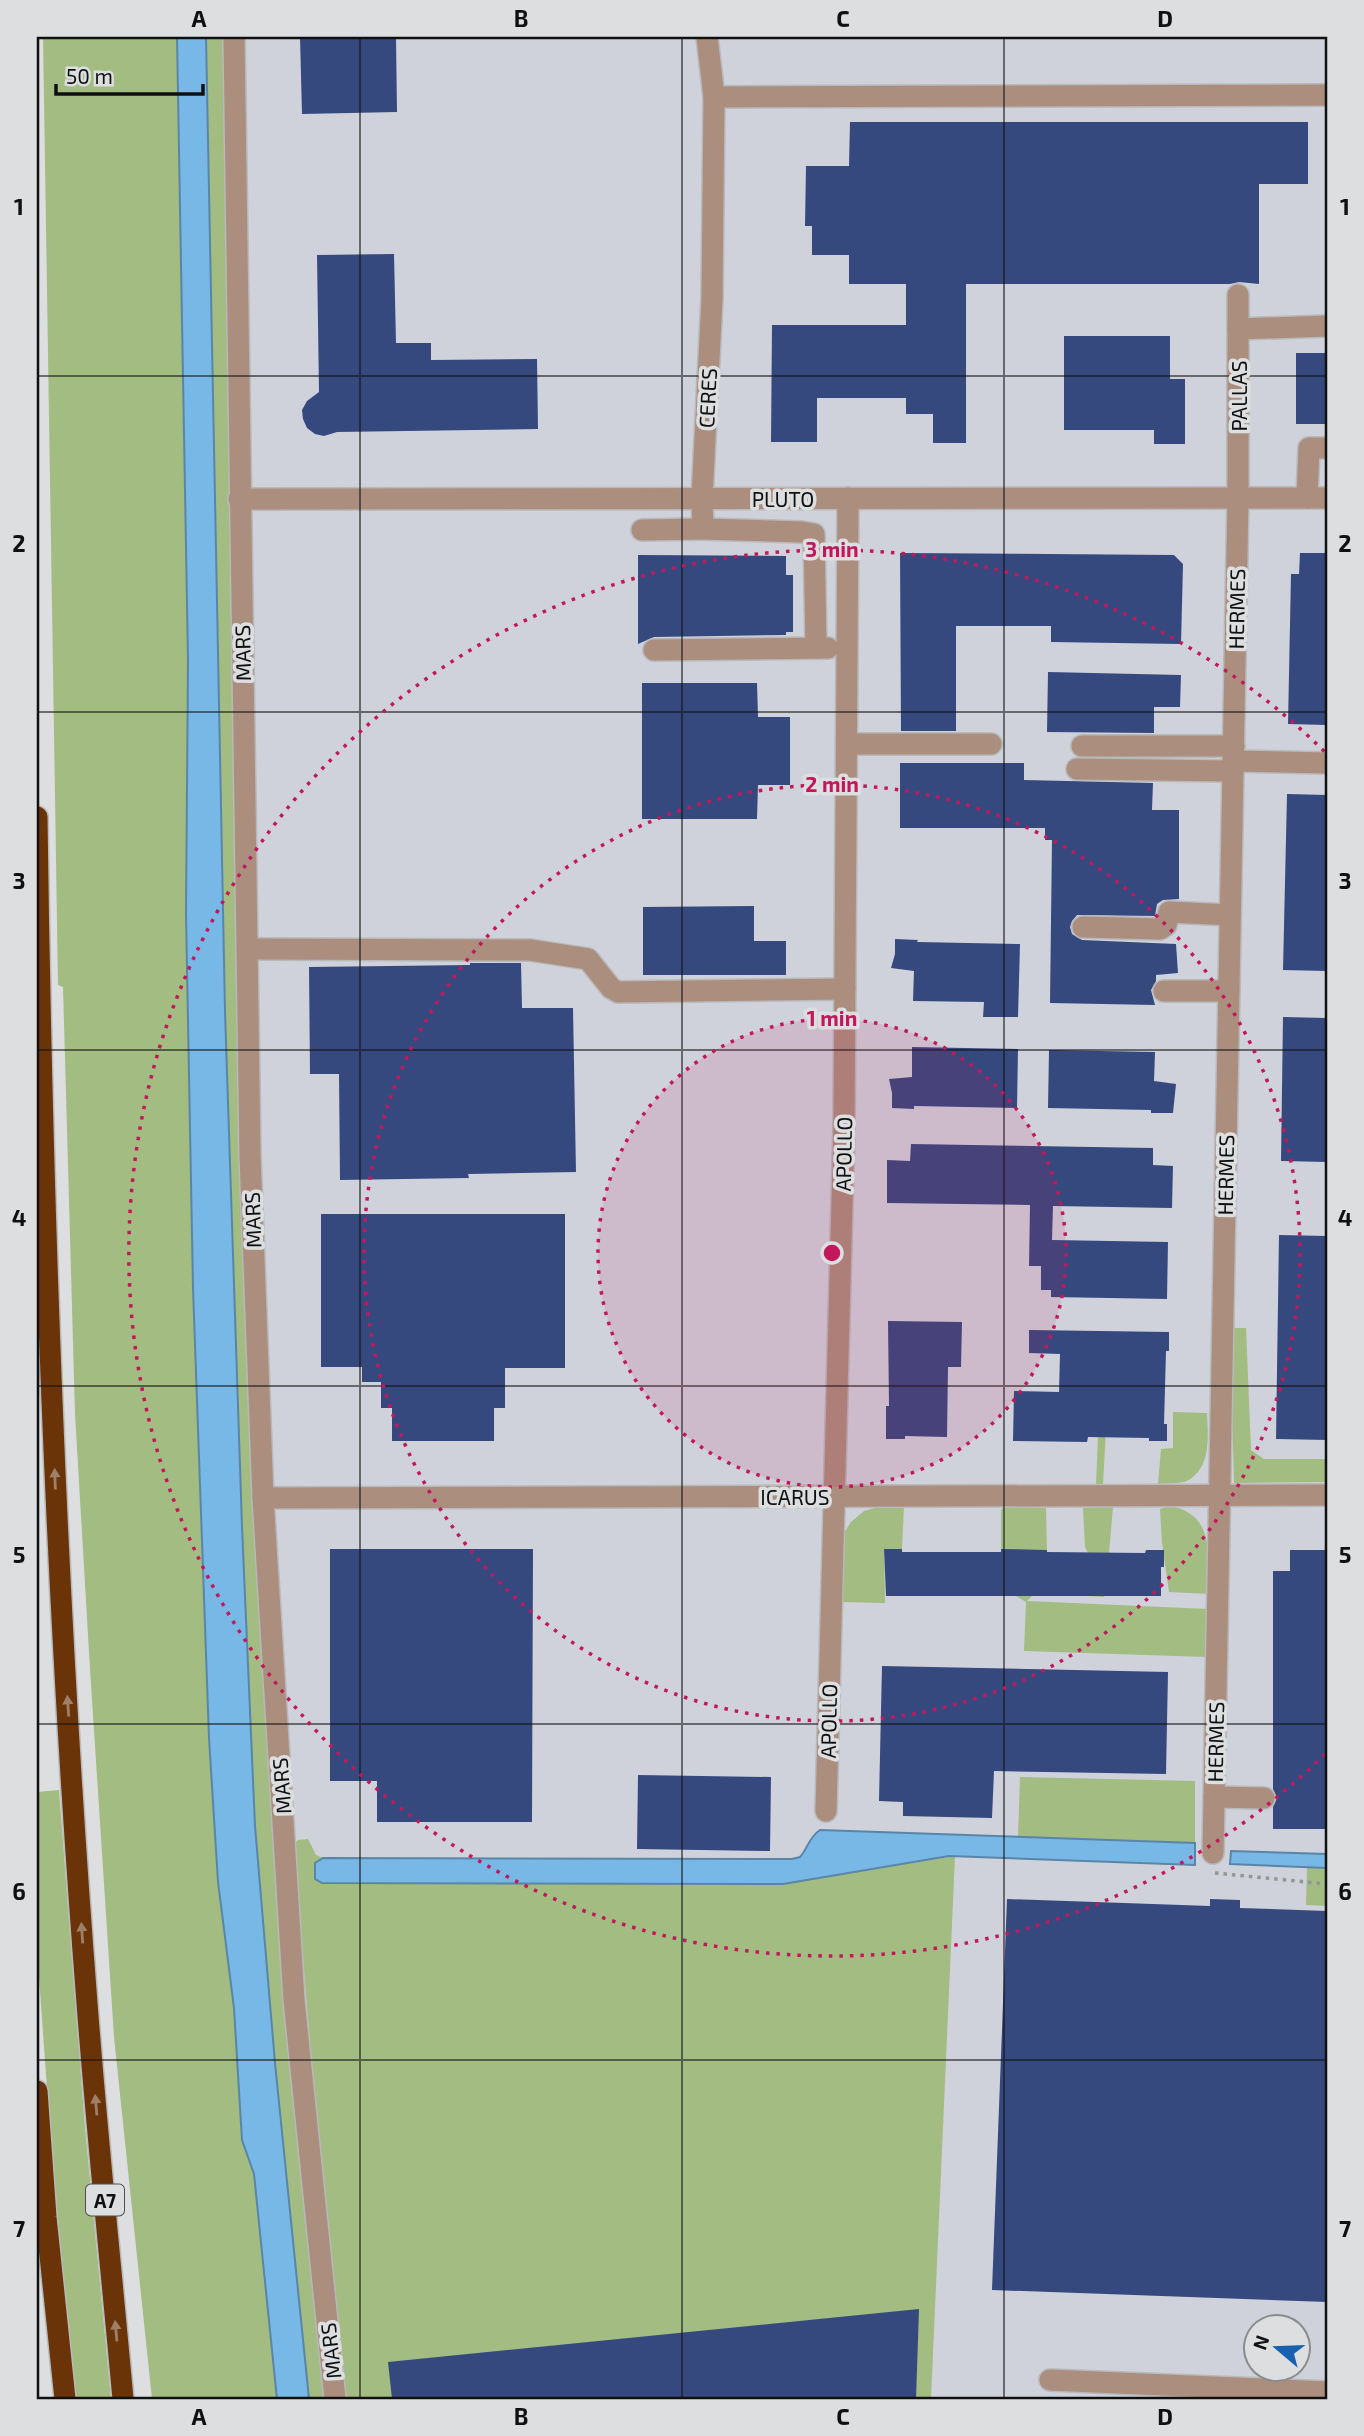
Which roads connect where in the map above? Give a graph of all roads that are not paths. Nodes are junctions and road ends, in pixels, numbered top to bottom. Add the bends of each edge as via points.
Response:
1 (233, 37) edge
2 (707, 37) edge
3 (1327, 95) edge
4 (715, 96) junction
5 (1237, 295) dead end
6 (1327, 326) edge
7 (1238, 330) junction
8 (1327, 448) edge
9 (702, 498) junction
10 (848, 498) junction
11 (1238, 498) junction
12 (1317, 498) edge
13 (239, 499) junction
14 (703, 529) junction
15 (642, 530) dead end
16 (816, 648) junction
17 (848, 648) junction
18 (654, 650) dead end
19 (847, 744) junction
20 (991, 744) dead end
21 (1082, 746) dead end
22 (1233, 759) junction
23 (1327, 763) edge
24 (1077, 769) dead end
25 (37, 817) edge
26 (1230, 915) junction
27 (1083, 927) dead end
28 (247, 949) junction
29 (845, 989) junction
30 (1164, 991) dead end
31 (1229, 991) junction
32 (1219, 1495) junction
33 (1327, 1495) edge
34 (834, 1496) junction
35 (263, 1498) junction
36 (1214, 1797) junction
37 (1264, 1798) dead end
38 (826, 1811) dead end
39 (1213, 1853) road end
40 (37, 2091) edge
41 (1050, 2380) dead end
42 (1327, 2392) edge
43 (65, 2399) edge
44 (123, 2399) edge
45 (335, 2399) edge

1 - 13 street, MARS
2 - 4 street, CERES
3 - 4 street
4 - 9 street, CERES via 712,299
5 - 7 street, PALLAS
6 - 7 street
7 - 11 street, PALLAS
8 - 12 street via 1309,448
9 - 10 street, PLUTO
9 - 13 street, PLUTO
9 - 14 street, CERES
10 - 11 street, PLUTO
10 - 17 street, APOLLO
11 - 12 street, PLUTO
11 - 22 street, HERMES
13 - 28 street, MARS
14 - 15 street
14 - 16 street via 814,534
16 - 17 street
16 - 18 street
17 - 19 street, APOLLO
19 - 20 street
19 - 29 street, APOLLO
21 - 22 street
22 - 23 street
22 - 24 street
22 - 26 street, HERMES
44 -> 25 highway, A7 via 87,2002 58,1541
26 - 27 street via 1169,912 1160,929
26 - 31 street, HERMES
28 - 29 street via 530,950 588,959 618,992
28 - 35 street, MARS
29 - 34 street, APOLLO
30 - 31 street
31 - 32 street, HERMES
32 - 33 street, ICARUS
32 - 34 street, ICARUS
32 - 36 street, HERMES
34 - 35 street, ICARUS
34 - 38 street, APOLLO
35 - 45 street, MARS via 294,2000
36 - 37 street
36 - 39 street, HERMES
40 - 43 highway
41 - 42 street

